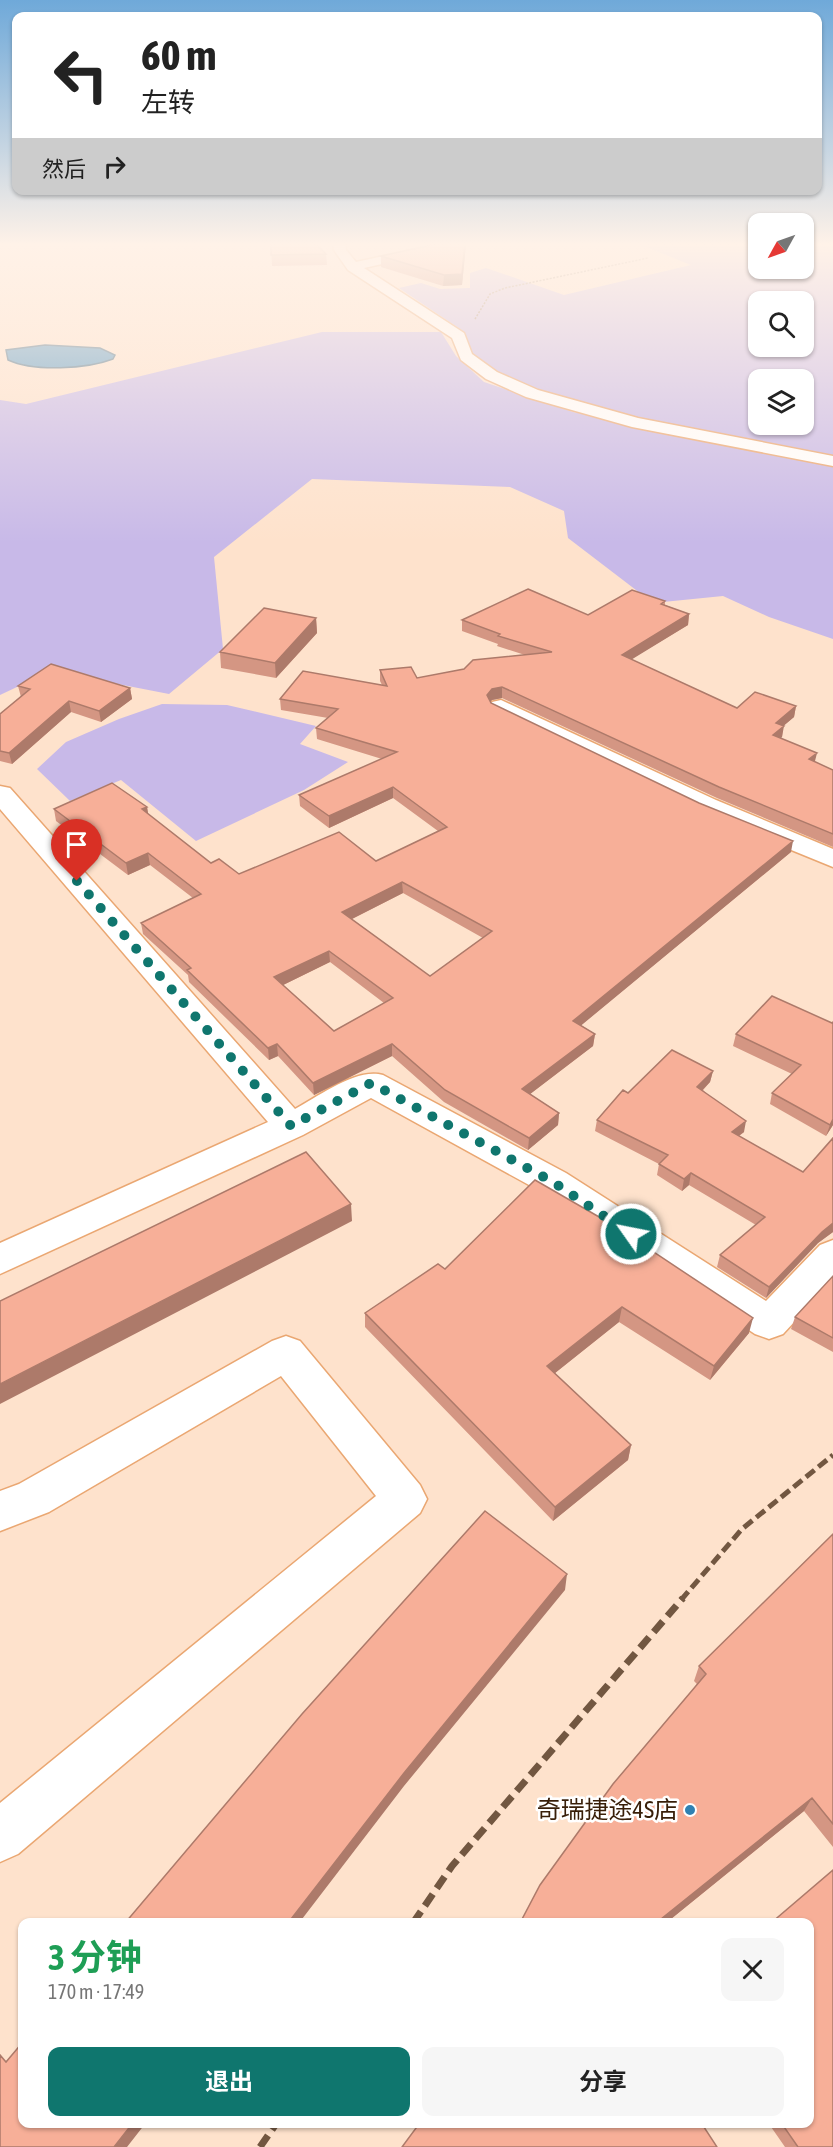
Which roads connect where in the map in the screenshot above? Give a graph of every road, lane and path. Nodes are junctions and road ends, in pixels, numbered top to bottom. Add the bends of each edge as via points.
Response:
1 (461, 343) edge
2 (833, 461) edge
3 (501, 707) edge
4 (1, 794) edge
5 (833, 859) edge
6 (291, 1126) junction
7 (833, 1255) edge
8 (0, 1259) edge
9 (0, 1511) edge
10 (0, 1836) edge

1 - 2 street via 465,357 495,379 579,409
3 - 5 street
4 - 6 street
6 - 7 street via 371,1083 553,1182 769,1323
6 - 8 street
9 - 10 street via 34,1498 286,1353 405,1499

